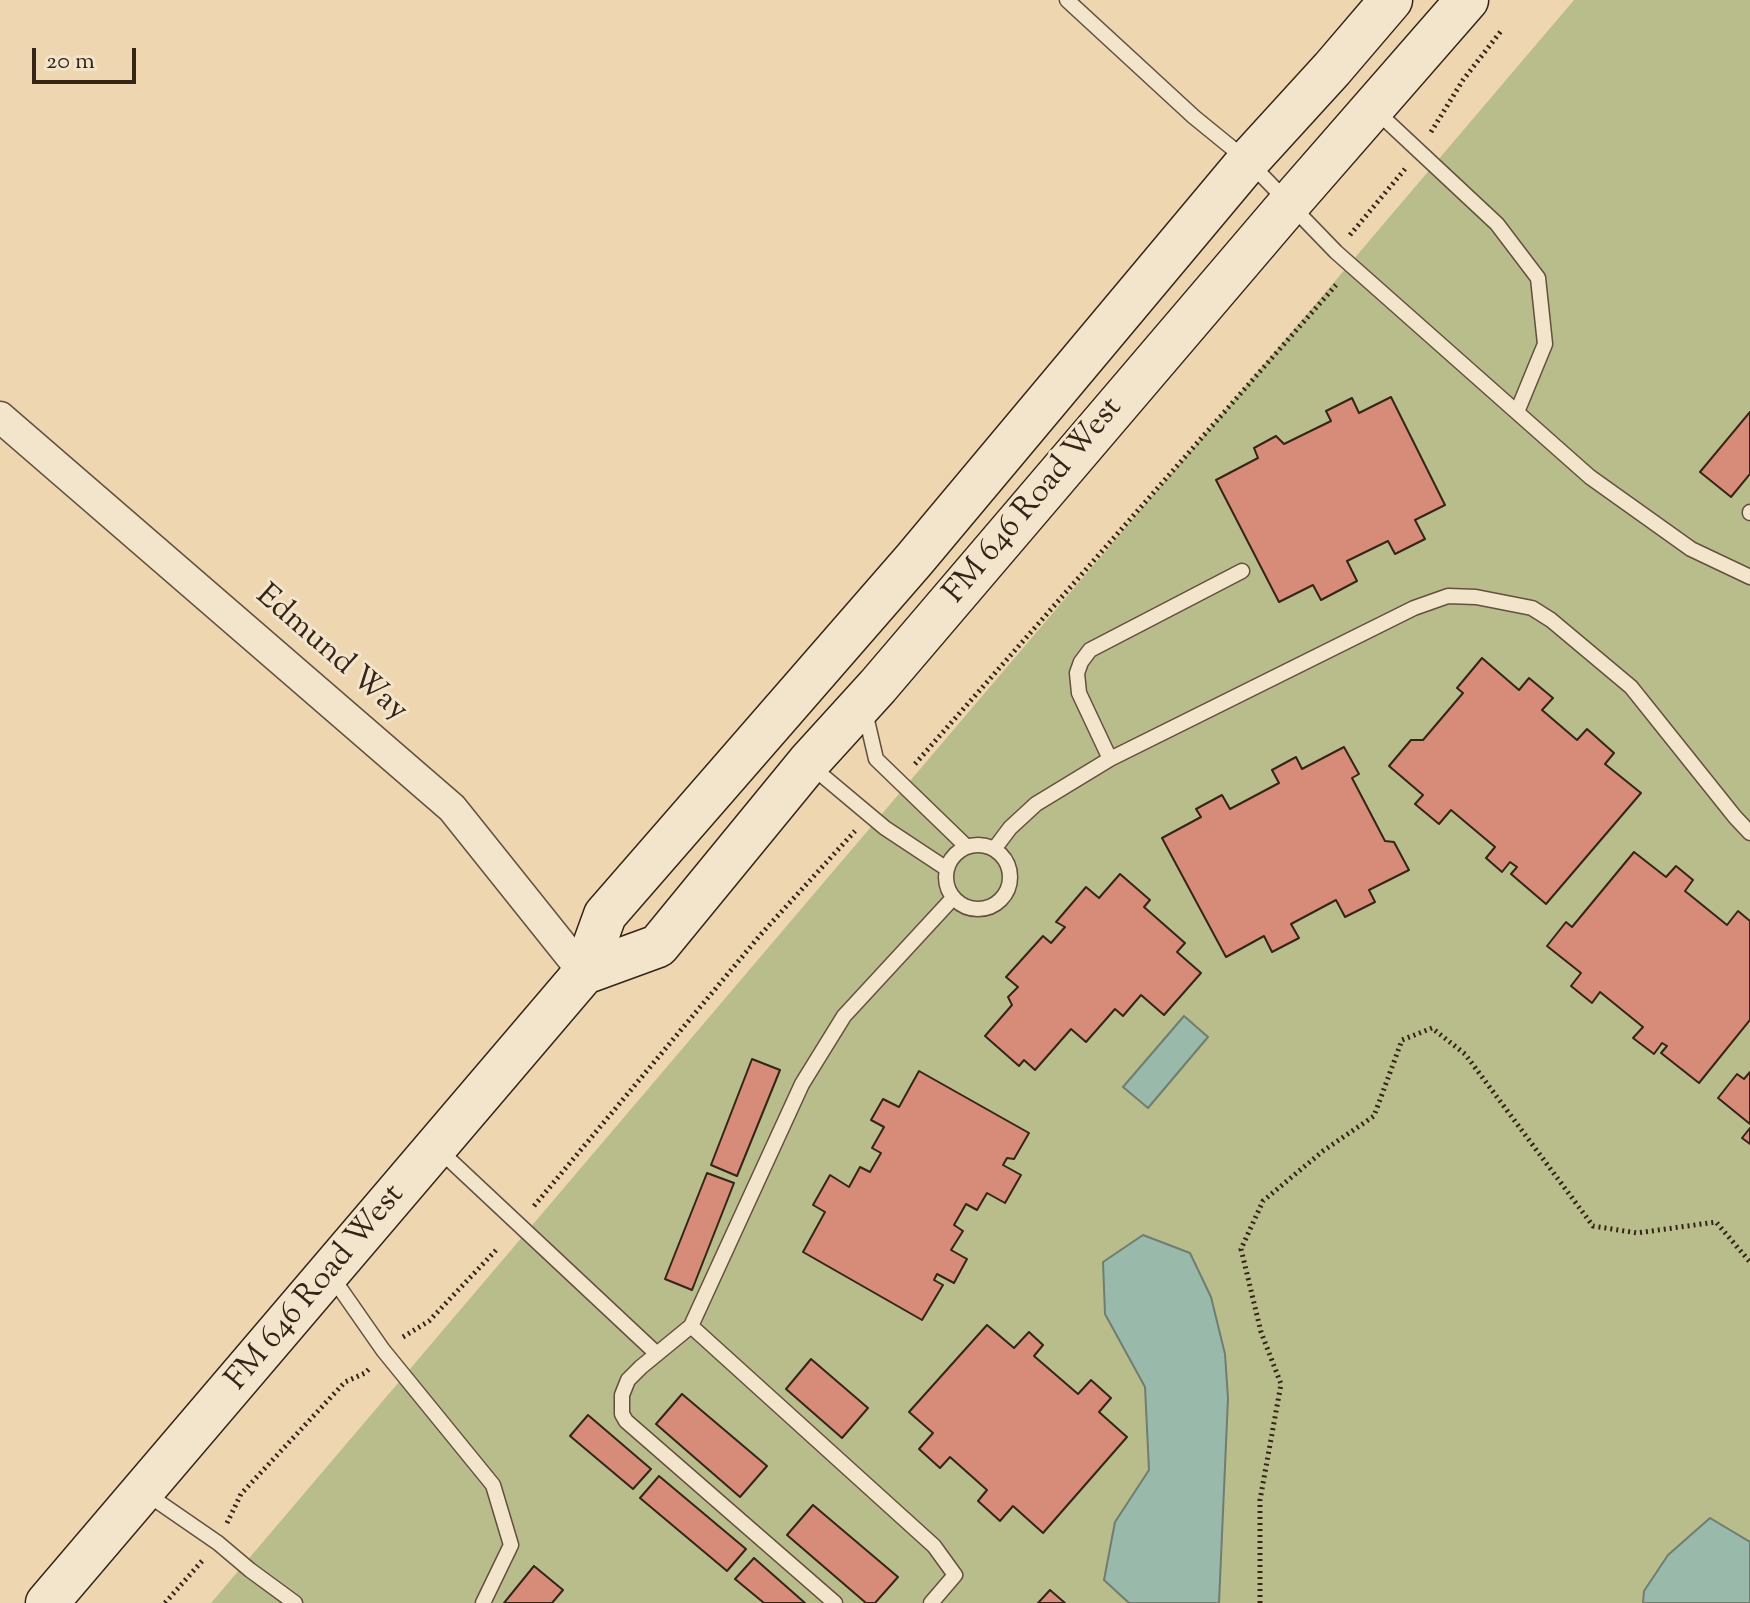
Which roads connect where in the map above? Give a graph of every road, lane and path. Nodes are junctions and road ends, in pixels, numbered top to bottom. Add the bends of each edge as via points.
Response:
1 (1067, 0) edge
2 (1391, 0) edge
3 (1467, 0) edge
4 (1373, 108) junction
5 (1248, 161) junction
6 (1289, 204) junction
7 (1353, 266) junction
8 (1517, 412) junction
9 (0, 417) edge
10 (914, 560) junction
11 (1242, 571) dead end
12 (1750, 577) edge
13 (878, 686) junction
14 (1110, 759) junction
15 (808, 763) junction
16 (899, 782) junction
17 (869, 815) junction
18 (1750, 833) edge
19 (967, 847) junction
20 (995, 848) junction
21 (947, 869) junction
22 (953, 898) junction
23 (584, 973) junction
24 (437, 1148) junction
25 (534, 1206) dead end
26 (498, 1248) dead end
27 (1750, 1262) edge
28 (330, 1274) junction
29 (691, 1326) junction
30 (383, 1350) junction
31 (657, 1354) junction
32 (144, 1492) junction
33 (218, 1543) junction
34 (47, 1603) edge
35 (165, 1603) edge
36 (295, 1603) edge
37 (483, 1603) edge
38 (835, 1603) edge
39 (931, 1603) edge
40 (1260, 1603) edge

1 - 5 lane
2 - 5 main road, FM 646 Road West
3 - 4 main road, FM 646 Road West
4 - 6 main road, FM 646 Road West
4 - 8 lane via 1497,224 1538,278 1545,344
5 - 6 lane
5 - 10 main road, FM 646 Road West
6 - 7 lane
6 - 13 main road, FM 646 Road West
7 - 8 lane
7 - 16 path
8 - 12 lane via 1590,477 1691,549
9 - 23 street, Edmund Way via 452,808
10 - 15 main road via 887,629 839,683
10 - 23 main road, FM 646 Road West via 605,915
11 - 14 lane via 1090,650 1081,662 1079,693
13 - 15 main road, FM 646 Road West
13 - 16 lane via 866,716 876,759
14 - 18 lane via 1414,608 1448,596 1476,597 1532,608 1631,687
14 - 20 lane via 1036,804
15 - 17 lane
15 - 23 main road, FM 646 Road West via 658,946
16 - 19 lane
17 - 21 lane
17 - 25 path via 762,933
19 - 20 lane
19 - 21 lane
20 - 22 lane via 1012,873 1008,892 988,909 963,906
21 - 22 lane
22 - 29 lane via 844,1016 802,1084
23 - 24 main road, FM 646 Road West
24 - 28 main road, FM 646 Road West
24 - 31 lane
26 - 30 path via 429,1321
27 - 40 path via 1716,1222 1637,1233 1593,1226 1465,1054 1432,1028 1402,1040 1374,1116 1263,1201 1241,1249 1261,1332 1281,1384 1260,1500
28 - 30 lane
28 - 32 main road, FM 646 Road West
29 - 31 lane
29 - 39 lane via 934,1546 955,1575
30 - 33 path via 365,1373 345,1382 241,1494
30 - 37 lane via 493,1485 511,1545
31 - 38 lane via 628,1380 622,1395 626,1421
32 - 33 lane
32 - 34 main road, FM 646 Road West
33 - 35 path
33 - 36 lane

